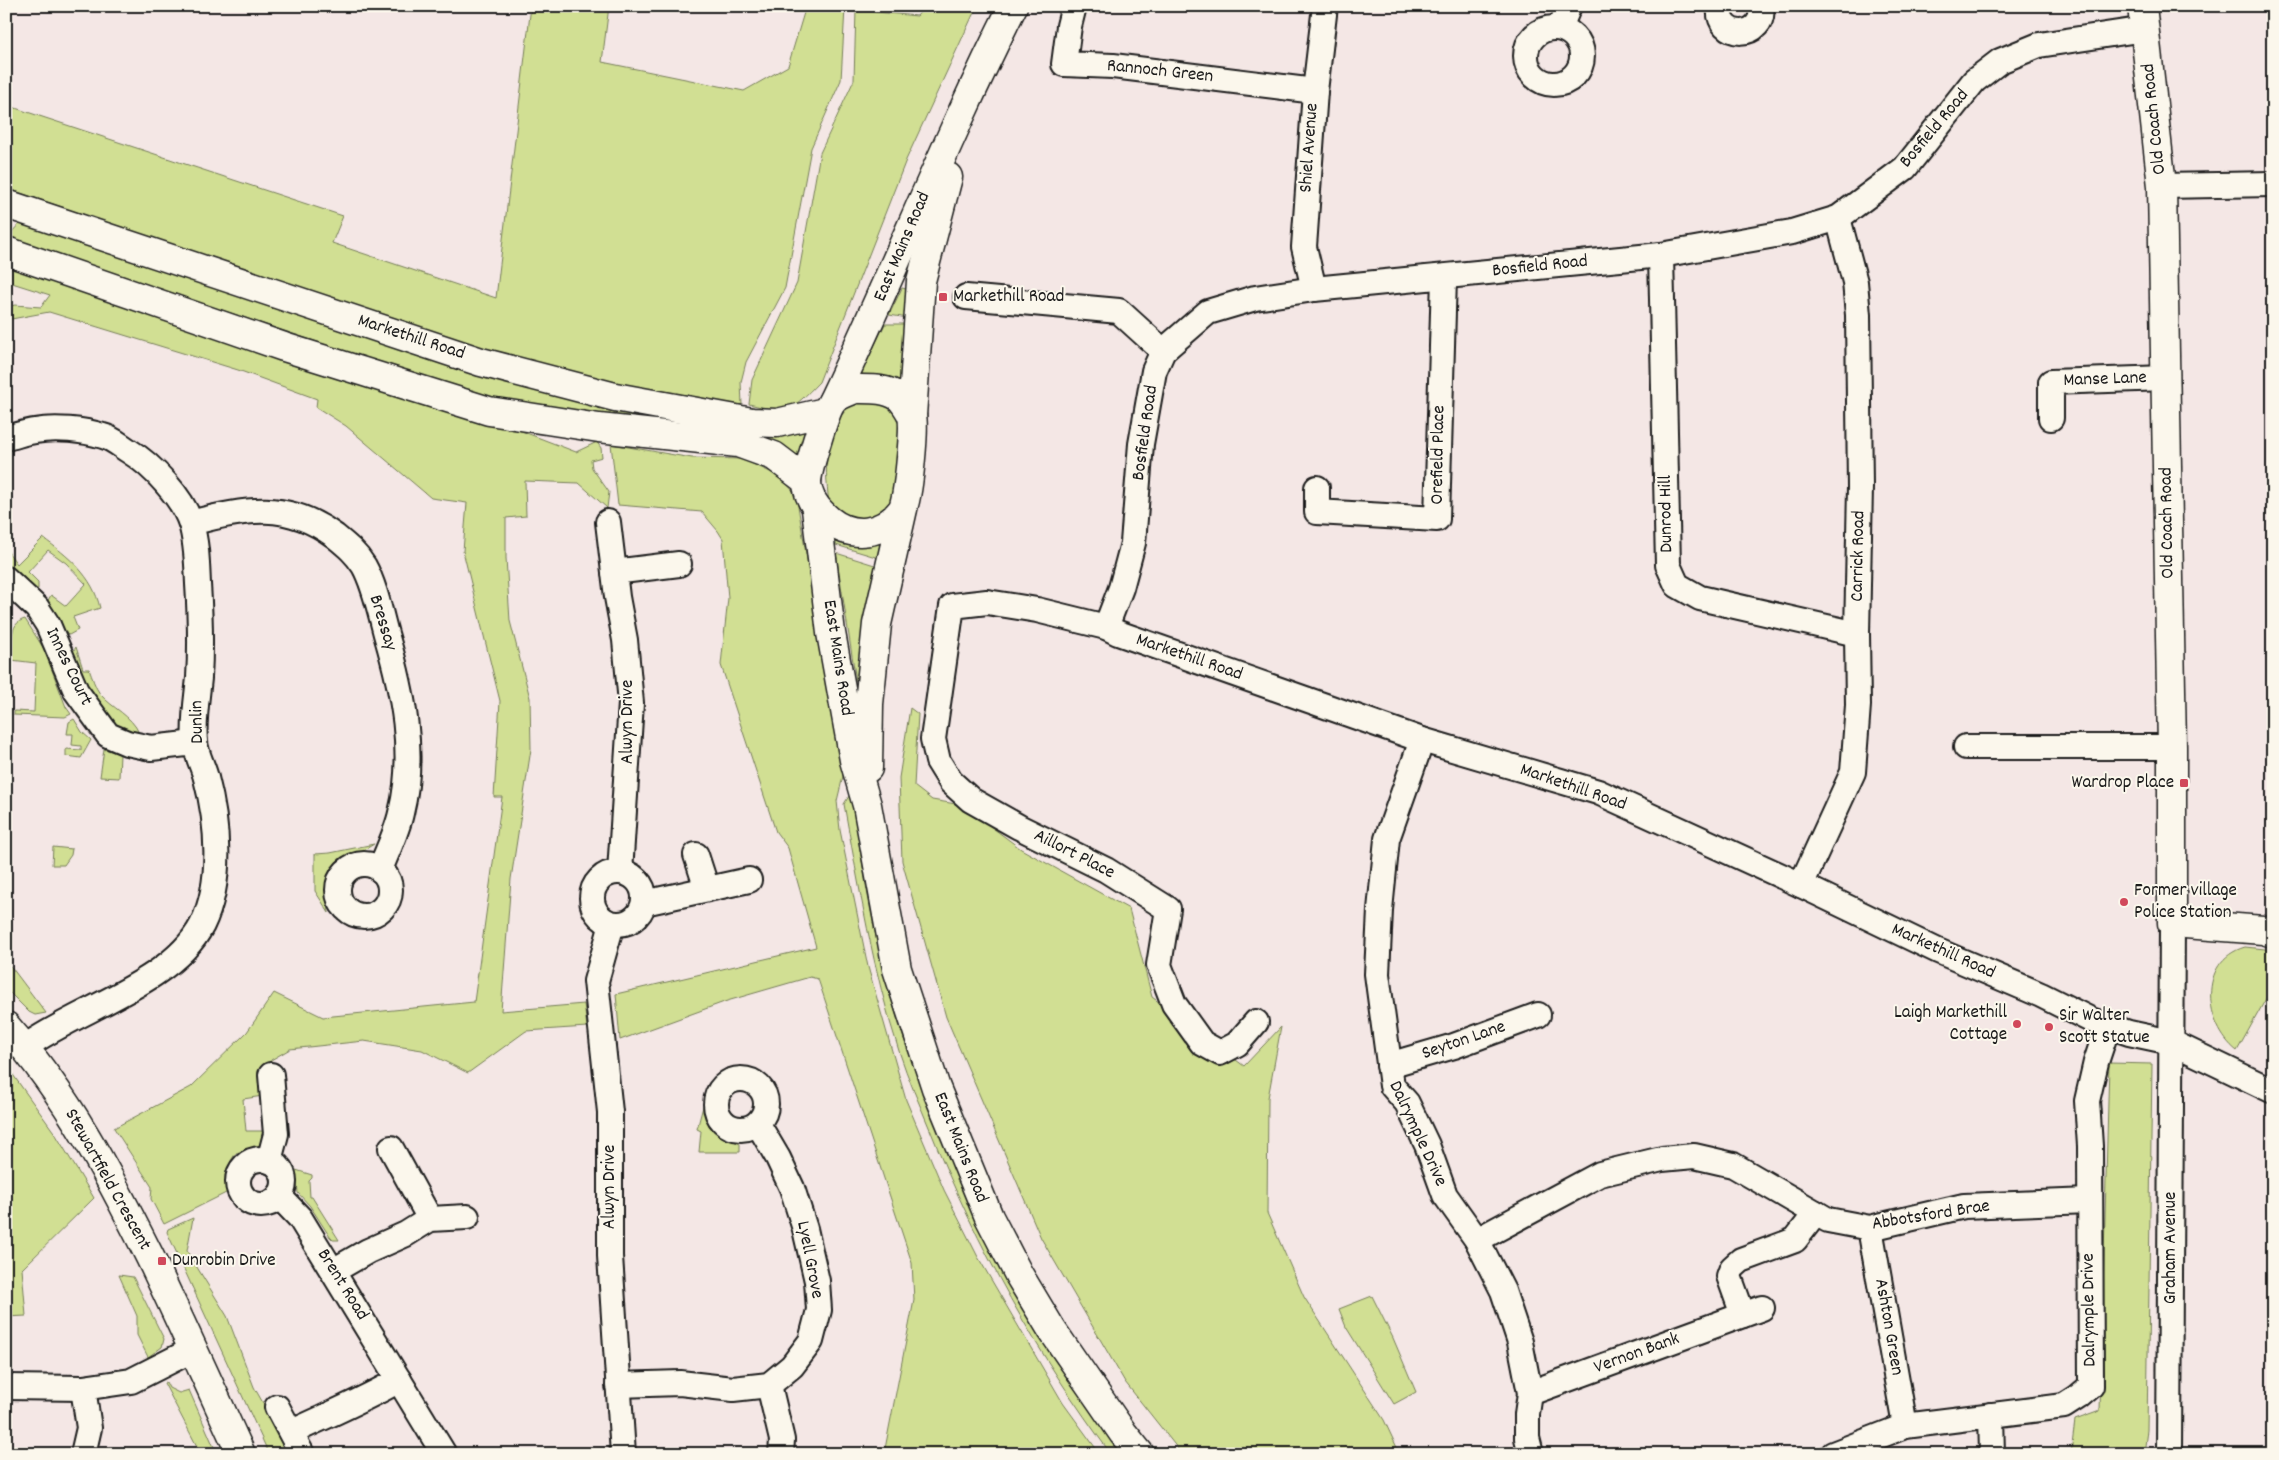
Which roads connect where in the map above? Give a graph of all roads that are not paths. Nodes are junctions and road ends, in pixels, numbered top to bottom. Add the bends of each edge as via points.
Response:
1 (1013, 6) edge
2 (1074, 6) edge
3 (1326, 6) edge
4 (1569, 6) edge
5 (1720, 6) edge
6 (1761, 6) edge
7 (2144, 17) edge
8 (1560, 28) dead end
9 (1315, 91) junction
10 (969, 93) junction
11 (2273, 184) edge
12 (2162, 186) junction
13 (6, 204) edge
14 (1838, 218) junction
15 (6, 251) edge
16 (1661, 255) junction
17 (1444, 277) junction
18 (1314, 289) junction
19 (966, 297) dead end
20 (1162, 351) junction
21 (2166, 378) junction
22 (829, 406) junction
23 (912, 416) junction
24 (2051, 418) dead end
25 (6, 438) edge
26 (807, 481) junction
27 (1318, 488) dead end
28 (816, 509) junction
29 (903, 509) junction
30 (608, 522) dead end
31 (191, 523) junction
32 (679, 564) dead end
33 (614, 572) junction
34 (6, 579) edge
35 (952, 606) joint
36 (1106, 627) junction
37 (1857, 634) junction
38 (1422, 740) junction
39 (195, 743) junction
40 (1966, 747) dead end
41 (2172, 747) junction
42 (867, 805) junction
43 (696, 855) dead end
44 (380, 870) dead end
45 (620, 872) junction
46 (749, 880) dead end
47 (1801, 885) junction
48 (707, 889) junction
49 (644, 903) junction
50 (2172, 923) junction
51 (612, 924) junction
52 (2273, 933) edge
53 (1538, 1015) dead end
54 (1256, 1022) dead end
55 (6, 1026) edge
56 (2108, 1026) junction
57 (2171, 1042) junction
58 (25, 1047) junction
59 (1389, 1065) junction
60 (271, 1075) dead end
61 (2273, 1091) edge
62 (758, 1124) dead end
63 (391, 1148) dead end
64 (269, 1161) junction
65 (279, 1196) junction
66 (2090, 1201) junction
67 (1816, 1213) junction
68 (467, 1217) dead end
69 (430, 1219) junction
70 (1870, 1228) junction
71 (1477, 1240) junction
72 (333, 1271) junction
73 (194, 1350) junction
74 (399, 1380) junction
75 (618, 1385) junction
76 (769, 1385) junction
77 (6, 1387) edge
78 (83, 1388) junction
79 (1530, 1393) junction
80 (277, 1407) dead end
81 (1991, 1415) junction
82 (1905, 1426) junction
83 (292, 1432) junction
84 (83, 1454) edge
85 (241, 1454) edge
86 (302, 1454) edge
87 (444, 1454) edge
88 (623, 1454) edge
89 (781, 1454) edge
90 (1140, 1454) edge
91 (1531, 1454) edge
92 (1833, 1454) edge
93 (1992, 1454) edge
94 (2169, 1454) edge

1 - 10 street, East Mains Road
2 - 9 street, Rannoch Green via 1064,64 1113,66
3 - 9 street, Shiel Avenue
4 - 8 street
5 - 6 street via 1722,22 1727,28 1740,32 1754,28 1762,16
7 - 12 street, Old Coach Road
7 - 14 street, Bosfield Road via 2039,45 2000,61 1974,81 1905,168
9 - 18 street, Shiel Avenue via 1304,247
10 - 22 street, East Mains Road
10 - 23 street, East Mains Road via 921,281
11 - 12 street
12 - 21 street, Old Coach Road
13 - 22 street, Markethill Road via 481,362 615,397 777,424
14 - 16 street, Bosfield Road via 1792,232
14 - 37 street, Carrick Road via 1855,282 1858,315 1860,487
15 - 26 street via 284,347 489,411 599,428 738,443 774,456
16 - 17 street, Bosfield Road
16 - 37 street, Dunrod Hill via 1668,565 1677,585 1700,598
17 - 18 street, Bosfield Road
17 - 27 street, Orefield Place via 1437,519 1317,512
18 - 20 street, Bosfield Road via 1254,298 1208,312
19 - 20 street via 1119,311
20 - 36 street, Bosfield Road via 1146,410 1133,544
21 - 24 street, Manse Lane via 2051,382
21 - 41 street, Old Coach Road
22 - 23 street via 855,389 882,390 900,398
22 - 26 street
23 - 29 street via 912,452
25 - 31 street, Dunlin via 37,430 105,436 157,473 175,495
26 - 28 street
28 - 29 street via 837,527 859,534 881,527
28 - 42 street, East Mains Road via 835,652 854,760
29 - 42 street, East Mains Road via 877,624 868,704
30 - 33 street, Alwyn Drive
31 - 39 street, Dunlin via 197,548 200,611
31 - 44 street, Bressay via 261,509 292,513 318,524 341,541 365,568 397,670 408,750 401,814
32 - 33 street
33 - 45 street, Alwyn Drive via 631,703
34 - 39 street, Innes Court via 37,608 48,625 76,691 108,735 150,748
35 - 36 street, Markethill Road via 987,602
35 - 54 street, Aillort Place via 933,739 938,761 951,782 971,800 1106,870 1168,909 1158,965 1174,1004 1202,1043 1220,1053 1237,1044
36 - 38 street, Markethill Road
37 - 47 street, Carrick Road via 1858,705 1853,772
38 - 47 street, Markethill Road via 1598,792
38 - 59 street, Dalrymple Drive via 1387,839 1377,974
39 - 58 street, Dunlin via 213,806 217,854 211,899 202,925 173,961
40 - 41 street
41 - 50 street, Old Coach Road
42 - 90 street, East Mains Road via 897,969 936,1088 989,1217 1052,1330
43 - 48 street
45 - 49 street via 639,882
45 - 51 street via 607,875 597,883 592,894 593,907 600,918
46 - 48 street
47 - 56 street, Markethill Road via 1938,951
48 - 49 street
49 - 51 street via 632,920
50 - 52 street
50 - 57 street, Old Coach Road
51 - 75 street, Alwyn Drive via 596,981 610,1112 610,1256
53 - 59 street, Seyton Lane via 1454,1046
55 - 58 street, Stewartfield Crescent
56 - 57 street, Markethill Road via 2129,1034
56 - 66 street, Dalrymple Drive via 2087,1101
57 - 61 street, Markethill Road
57 - 94 street, Graham Avenue
58 - 73 street, Stewartfield Crescent via 88,1136
59 - 71 street, Dalrymple Drive via 1392,1086 1407,1103 1445,1195
60 - 64 street via 276,1134
62 - 76 street, Lyell Grove via 792,1188 817,1281 819,1310 811,1341 792,1366
63 - 69 street
64 - 65 street via 283,1174 284,1184
64 - 65 street via 256,1160 245,1165 238,1176 238,1189 243,1198 263,1206
65 - 72 street, Brent Road via 300,1218
66 - 70 street, Abbotsford Brae via 1964,1206
66 - 81 street, Dalrymple Drive via 2091,1386 2064,1406
67 - 70 street, Abbotsford Brae via 1828,1220
67 - 71 street, Abbotsford Brae via 1733,1165 1694,1156 1600,1174
67 - 79 street, Vernon Bank via 1795,1240 1741,1260 1732,1268 1729,1276 1752,1311
68 - 69 street
69 - 72 street
70 - 82 street, Ashton Green
71 - 79 street, Dalrymple Drive via 1506,1300 1520,1342
72 - 74 street, Brent Road
73 - 78 street via 131,1381
73 - 85 street, Stewartfield Crescent
74 - 83 street via 362,1401
74 - 87 street, Brent Road
75 - 76 street via 680,1383 733,1388
75 - 88 street, Alwyn Drive
76 - 89 street via 782,1440
77 - 78 street
78 - 84 street via 89,1428
79 - 91 street, Dalrymple Drive via 1526,1414
80 - 83 street
81 - 82 street, Dalrymple Drive
81 - 93 street
82 - 92 street, Dalrymple Drive
83 - 86 street

